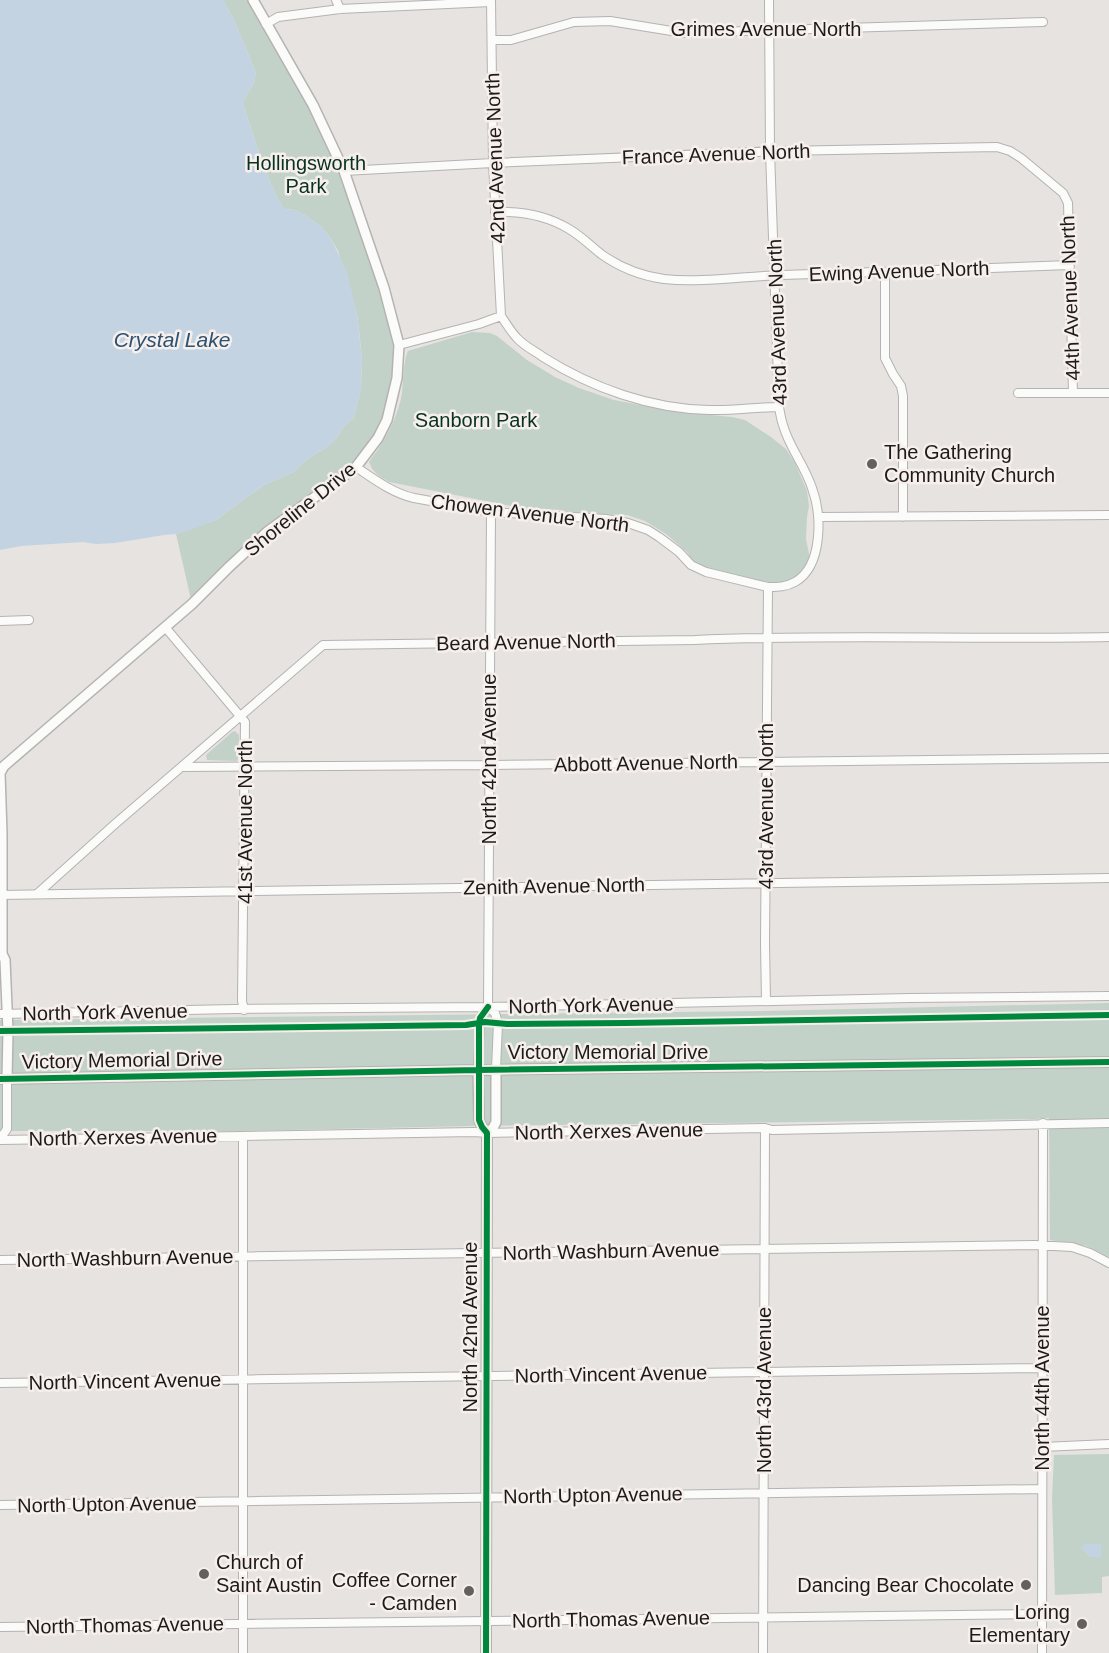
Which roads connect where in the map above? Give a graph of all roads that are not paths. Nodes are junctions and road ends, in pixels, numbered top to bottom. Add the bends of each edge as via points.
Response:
1 (253, 0) edge
2 (336, 0) edge
3 (769, 0) edge
4 (491, 1) edge
5 (340, 9) junction
6 (1042, 22) dead end
7 (267, 24) junction
8 (769, 32) junction
9 (492, 40) junction
10 (770, 152) junction
11 (493, 163) junction
12 (344, 171) junction
13 (1068, 203) joint
14 (495, 212) junction
15 (1069, 265) junction
16 (885, 272) junction
17 (774, 275) junction
18 (501, 316) junction
19 (399, 345) junction
20 (1018, 393) dead end
21 (1073, 393) junction
22 (1109, 393) edge
23 (779, 407) junction
24 (356, 467) junction
25 (491, 512) junction
26 (1109, 515) edge
27 (818, 517) junction
28 (903, 517) junction
29 (768, 587) junction
30 (29, 620) dead end
31 (0, 621) edge
32 (165, 627) junction
33 (767, 637) junction
34 (1109, 637) edge
35 (490, 643) junction
36 (241, 716) junction
37 (1109, 758) edge
38 (767, 761) junction
39 (489, 765) junction
40 (182, 767) junction
41 (245, 767) junction
42 (0, 773) edge
43 (1109, 878) edge
44 (766, 884) junction
45 (488, 887) junction
46 (245, 891) junction
47 (37, 894) junction
48 (1, 895) edge
49 (1, 956) edge
50 (1109, 996) edge
51 (766, 1001) junction
52 (488, 1007) junction
53 (244, 1010) junction
54 (4, 1014) edge
55 (1109, 1062) edge
56 (478, 1070) junction
57 (496, 1070) junction
58 (4, 1079) edge
59 (1042, 1123) junction
60 (1109, 1123) edge
61 (765, 1128) junction
62 (487, 1134) junction
63 (243, 1136) junction
64 (0, 1139) edge
65 (1043, 1245) junction
66 (765, 1249) junction
67 (487, 1253) junction
68 (243, 1257) junction
69 (0, 1260) edge
70 (1109, 1263) edge
71 (1042, 1368) junction
72 (764, 1372) junction
73 (486, 1376) junction
74 (243, 1380) junction
75 (0, 1383) edge
76 (1109, 1444) edge
77 (1042, 1447) junction
78 (1042, 1489) junction
79 (764, 1493) junction
80 (486, 1497) junction
81 (243, 1502) junction
82 (0, 1505) edge
83 (1042, 1614) junction
84 (764, 1618) junction
85 (486, 1621) junction
86 (243, 1624) junction
87 (0, 1627) edge
88 (243, 1653) edge
89 (486, 1653) edge
90 (764, 1653) edge
91 (1042, 1653) edge

1 - 7 street, Shoreline Drive
2 - 5 street
3 - 8 street, 43rd Avenue North
4 - 5 street
4 - 9 street, 42nd Avenue North
5 - 7 street via 278,17
6 - 8 street, Grimes Avenue North
7 - 12 street, Shoreline Drive via 313,105
8 - 9 street, Grimes Avenue North via 684,33 610,21 574,22 511,40
8 - 10 street, 43rd Avenue North
9 - 11 street, 42nd Avenue North
10 - 11 street, France Avenue North
10 - 13 street, France Avenue North via 997,147 1021,158 1063,193
10 - 17 street, 43rd Avenue North
11 - 12 street, France Avenue North
11 - 14 street, 42nd Avenue North
12 - 19 street, Shoreline Drive
13 - 15 street, 44th Avenue North
14 - 17 street, Ewing Avenue North via 533,214 552,220 604,256 643,275 665,279
14 - 18 street, 42nd Avenue North
15 - 16 street, Ewing Avenue North
15 - 21 street, 44th Avenue North
16 - 17 street, Ewing Avenue North
16 - 28 street via 885,358 903,396
17 - 23 street, 43rd Avenue North
18 - 19 street
18 - 23 street via 518,339 554,363 577,376 639,399 710,410
19 - 24 street, Shoreline Drive via 397,378 387,420
20 - 21 street
21 - 22 street
23 - 27 street, 43rd Avenue North via 783,426 813,490
24 - 25 street, Chowen Avenue North via 403,495
24 - 32 street, Shoreline Drive via 267,532
25 - 29 street, Chowen Avenue North via 628,523 648,530 691,565 706,572
25 - 35 street, North 42nd Avenue
26 - 28 street
27 - 28 street
27 - 29 street, 43rd Avenue North via 818,547 811,565 793,583
29 - 33 street, 43rd Avenue North
30 - 31 street
32 - 36 street, 41st Avenue North
32 - 42 street, Shoreline Drive
33 - 34 street, Beard Avenue North
33 - 35 street, Beard Avenue North
33 - 38 street, 43rd Avenue North
35 - 36 street, Beard Avenue North via 323,645
35 - 39 street, North 42nd Avenue
36 - 40 street, Beard Avenue North
36 - 41 street, 41st Avenue North via 245,722
37 - 38 street, Abbott Avenue North
38 - 39 street, Abbott Avenue North
38 - 44 street, 43rd Avenue North
39 - 41 street, Abbott Avenue North
39 - 45 street, North 42nd Avenue
40 - 41 street, Abbott Avenue North
40 - 47 street, Beard Avenue North
41 - 46 street, 41st Avenue North
42 - 48 street
43 - 44 street, Zenith Avenue North
44 - 45 street, Zenith Avenue North
44 - 51 street, 43rd Avenue North
45 - 46 street, Zenith Avenue North
45 - 52 street, North 42nd Avenue
46 - 47 street, Zenith Avenue North
46 - 53 street, 41st Avenue North
47 - 48 street, Zenith Avenue North
48 - 49 street
49 - 54 street via 5,960
50 - 51 street, North York Avenue
51 - 52 street, North York Avenue
52 - 53 street, North York Avenue
52 - 56 street, North 42nd Avenue via 480,1018
52 - 57 street, North 42nd Avenue via 498,1023
53 - 54 street, North York Avenue
54 - 58 street
55 - 57 street, Victory Memorial Drive
56 - 57 street, Victory Memorial Drive
56 - 58 street, Victory Memorial Drive
56 - 62 street, North 42nd Avenue via 479,1120
57 - 62 street, North 42nd Avenue via 496,1122
58 - 64 street via 7,1129
59 - 60 street, North Xerxes Avenue
59 - 61 street, North Xerxes Avenue
59 - 65 street, North 44th Avenue
61 - 62 street, North Xerxes Avenue
61 - 66 street, North 43rd Avenue
62 - 63 street, North Xerxes Avenue
62 - 67 street, North 42nd Avenue
63 - 64 street, North Xerxes Avenue
63 - 68 street
65 - 66 street, North Washburn Avenue
65 - 70 street, North Washburn Avenue via 1072,1247
65 - 71 street, North 44th Avenue
66 - 67 street, North Washburn Avenue
66 - 72 street, North 43rd Avenue
67 - 68 street, North Washburn Avenue
67 - 73 street, North 42nd Avenue
68 - 69 street, North Washburn Avenue
68 - 74 street
71 - 72 street, North Vincent Avenue
71 - 77 street, North 44th Avenue
72 - 73 street, North Vincent Avenue
72 - 79 street, North 43rd Avenue
73 - 74 street, North Vincent Avenue
73 - 80 street, North 42nd Avenue
74 - 75 street, North Vincent Avenue
74 - 81 street
76 - 77 street
77 - 78 street, North 44th Avenue
78 - 79 street, North Upton Avenue
78 - 83 street, North 44th Avenue
79 - 80 street, North Upton Avenue
79 - 84 street, North 43rd Avenue
80 - 81 street, North Upton Avenue
80 - 85 street, North 42nd Avenue
81 - 82 street, North Upton Avenue
81 - 86 street
83 - 84 street, North Thomas Avenue
83 - 91 street, North 44th Avenue
84 - 85 street, North Thomas Avenue
84 - 90 street, North 43rd Avenue
85 - 86 street, North Thomas Avenue
85 - 89 street, North 42nd Avenue
86 - 87 street, North Thomas Avenue
86 - 88 street

